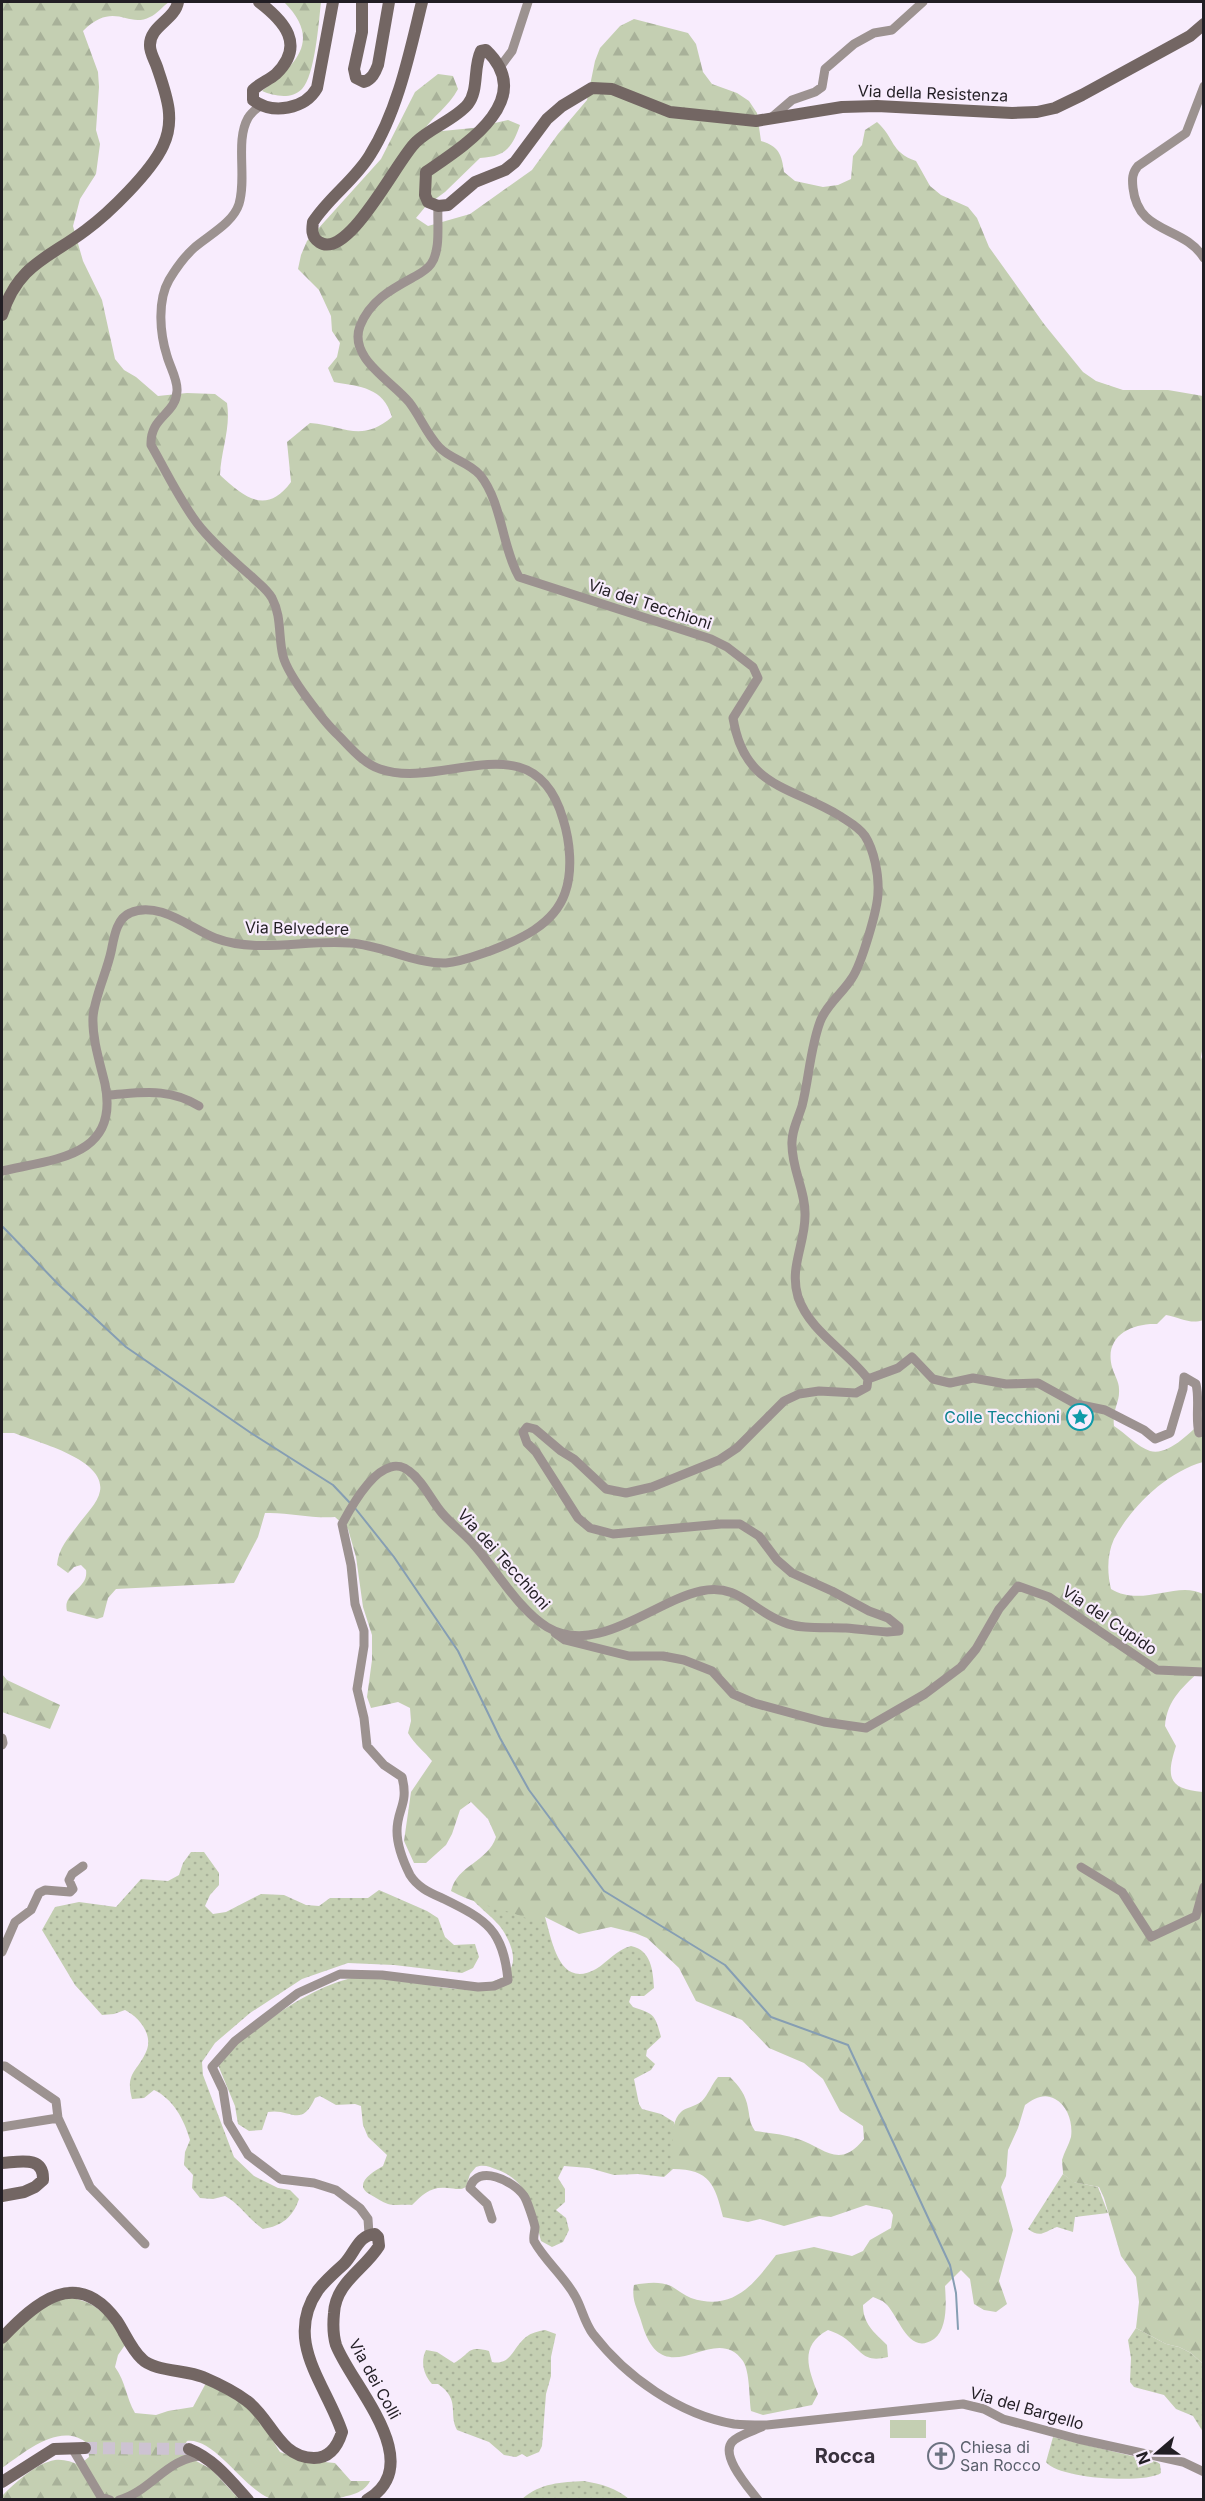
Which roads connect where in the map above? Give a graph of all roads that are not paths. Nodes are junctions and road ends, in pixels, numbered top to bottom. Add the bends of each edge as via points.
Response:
1 (178, 2) edge
2 (259, 2) edge
3 (333, 2) edge
4 (362, 2) edge
5 (389, 2) edge
6 (422, 2) edge
7 (528, 2) edge
8 (923, 2) edge
9 (1203, 24) edge
10 (500, 67) junction
11 (1203, 86) edge
12 (260, 105) junction
13 (769, 119) junction
14 (438, 206) junction
15 (1203, 258) edge
16 (2, 315) edge
17 (107, 1095) junction
18 (199, 1106) dead end
19 (2, 1171) edge
20 (868, 1378) junction
21 (1203, 1431) edge
22 (546, 1626) junction
23 (1203, 1672) edge
24 (2, 1738) edge
25 (2, 1745) edge
26 (83, 1866) dead end
27 (1081, 1867) dead end
28 (1203, 1887) edge
29 (2, 1952) edge
30 (2, 2066) edge
31 (58, 2118) junction
32 (2, 2127) edge
33 (2, 2163) edge
34 (2, 2196) edge
35 (492, 2219) dead end
36 (369, 2234) junction
37 (145, 2244) dead end
38 (2, 2338) edge
39 (767, 2425) junction
40 (78, 2448) joint
41 (189, 2449) tunnel mouth
42 (206, 2456) junction
43 (1203, 2472) edge
44 (2, 2482) edge
45 (110, 2499) edge
46 (118, 2499) edge
47 (248, 2499) edge
48 (367, 2499) edge
49 (758, 2499) edge

1 - 16 street via 171,16 152,34 150,46 171,116 163,146 134,185 100,219 28,270 16,284
2 - 12 street via 284,24 290,48 286,62 254,90 253,100
3 - 12 street via 317,88 311,99 292,107
4 - 5 street via 362,32 354,69 356,78 364,82 378,65
6 - 10 street via 407,64 386,123 360,171 313,222 316,241 340,241 356,227 416,141 468,104 481,51 486,50
7 - 10 street via 512,51
8 - 13 street via 892,30 873,33 854,44 825,69 822,87 792,100
9 - 13 street, Via della Resistenza via 1190,36 1082,95 1037,112 877,106 842,107
10 - 14 street via 506,84 487,124 426,172 425,195 428,202
11 - 15 street via 1186,132 1138,166 1132,178 1136,204 1144,215 1161,229 1183,238
12 - 17 street, Via Belvedere via 248,117 243,132 243,186 238,206 232,217 192,250 163,294 163,338 178,387 176,400 150,433 151,445 198,524 269,593 279,613 284,663 334,732 369,764 383,770 412,773 501,764 534,775 547,784 558,800 567,831 568,882 564,898 543,924 500,947 451,963 349,942 230,942 156,911 131,913 123,917 117,928 93,1014
13 - 14 street, Via della Resistenza via 756,122 670,112 612,89 592,88 547,119 505,170 475,182 448,205
14 - 20 street, Via dei Tecchioni via 436,253 430,265 374,302 359,329 360,348 369,363 410,403 441,449 480,475 519,577 688,630 727,647 753,667 758,678 733,718 743,752 761,774 781,789 858,828 873,853 879,893 861,961 820,1021 792,1143 805,1218 794,1277 798,1296 821,1332
17 - 18 street via 164,1092
17 - 19 street, Via Belvedere via 101,1131 84,1149
20 - 21 street via 898,1368 912,1357 933,1379 950,1383 973,1378 1006,1384 1038,1383 1077,1404 1105,1410 1155,1439 1170,1433 1184,1377 1196,1384 1197,1426 1199,1433
20 - 22 street, Via dei Tecchioni via 867,1387 856,1393 819,1391 784,1401 737,1448 719,1460 652,1487 626,1493 606,1489 535,1429 527,1427 523,1432 578,1518 590,1528 613,1534 740,1524 759,1536 792,1573 888,1618 898,1631 785,1623 721,1588 668,1604 612,1631 580,1635
22 - 23 street, Via del Cupido via 565,1640 629,1656 684,1660 712,1671 734,1694 754,1703 824,1722 866,1728 925,1694 961,1667 1018,1586 1049,1598 1157,1670
22 - 36 street, Via dei Tecchioni via 525,1607 409,1471 392,1466 359,1494 342,1524 355,1604 364,1631 357,1689 367,1746 402,1777 406,1793 397,1831 411,1877 425,1891 479,1918 497,1935 506,1956 508,1980 478,1987 340,1974 298,1993 235,2041 212,2067 223,2090 228,2122 248,2155 280,2179 336,2190 360,2208 368,2219
24 - 25 street
26 - 29 street via 72,1874 70,1892 45,1890 35,1898 31,1910 15,1922
27 - 28 street via 1122,1892 1151,1937 1196,1916
30 - 31 street via 51,2096 56,2101
31 - 32 street
31 - 37 street via 90,2187
33 - 34 street via 31,2161 38,2163 44,2173 35,2187
35 - 39 street via 487,2204 470,2188 479,2175 504,2180 523,2194 535,2227 537,2247 576,2297 593,2334 639,2380 673,2402 711,2417 734,2424
36 - 38 street via 320,2288 306,2319 304,2345 342,2432 336,2446 321,2457 288,2449 251,2404 232,2393 202,2377 142,2360 103,2305 81,2294 59,2293 51,2297
36 - 48 street, Via dei Colli via 378,2237 379,2246 341,2287 333,2331 342,2356 385,2432 389,2472 383,2485
39 - 43 street, Via del Bargello via 963,2404 1078,2439 1183,2462
39 - 49 street via 736,2439 728,2450 730,2461
40 - 44 street via 54,2449
40 - 45 street via 101,2497
41 - 42 street
42 - 46 street via 190,2456 128,2497
42 - 47 street

